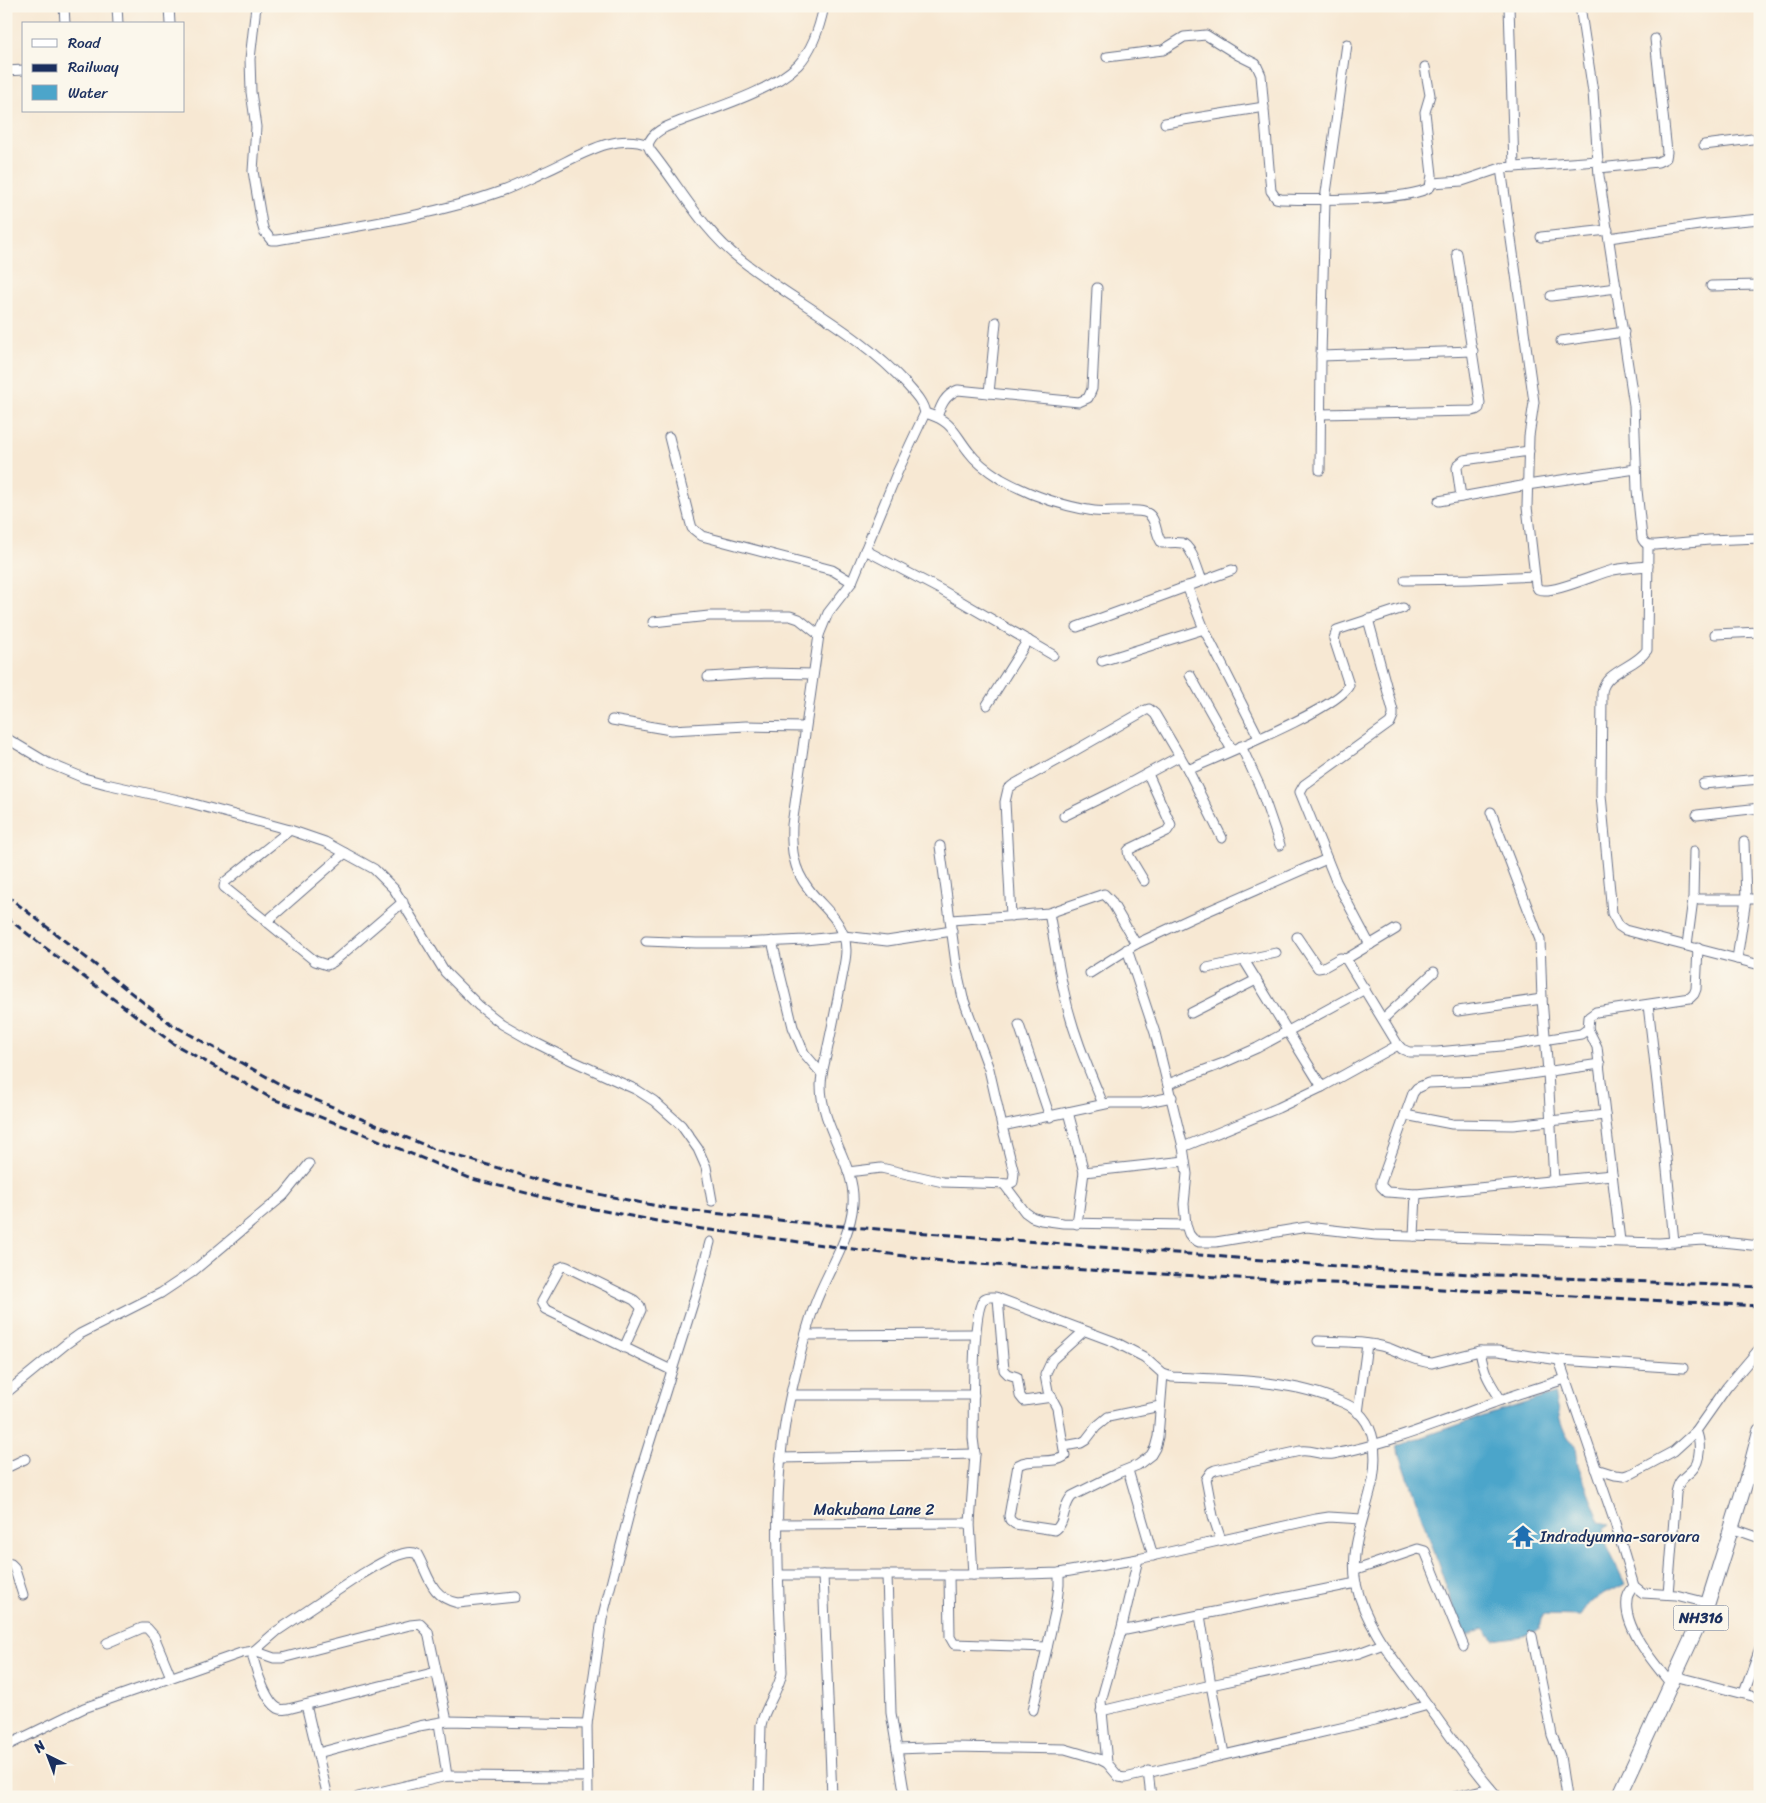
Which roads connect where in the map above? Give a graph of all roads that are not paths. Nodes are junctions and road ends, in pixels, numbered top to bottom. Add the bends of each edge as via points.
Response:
1 (64, 6) edge
2 (117, 6) edge
3 (169, 6) edge
4 (256, 6) edge
5 (824, 6) edge
6 (1508, 6) edge
7 (1580, 6) edge
8 (65, 22) edge
9 (118, 22) edge
10 (170, 22) edge
11 (1655, 39) dead end
12 (1346, 44) dead end
13 (1107, 57) dead end
14 (1425, 67) dead end
15 (22, 70) edge
16 (6, 72) edge
17 (1264, 107) junction
18 (1165, 123) dead end
19 (1760, 138) edge
20 (648, 145) junction
21 (1704, 145) dead end
22 (1598, 165) junction
23 (1514, 167) junction
24 (1501, 168) junction
25 (1432, 183) junction
26 (1325, 200) junction
27 (1760, 219) edge
28 (1609, 234) junction
29 (1541, 237) dead end
30 (1457, 252) dead end
31 (1760, 285) edge
32 (1711, 286) dead end
33 (1097, 288) dead end
34 (1617, 288) junction
35 (1551, 296) dead end
36 (996, 322) dead end
37 (1624, 332) junction
38 (1561, 341) dead end
39 (1473, 351) junction
40 (1321, 356) junction
41 (989, 393) junction
42 (925, 413) junction
43 (1320, 414) junction
44 (937, 417) junction
45 (669, 437) dead end
46 (1528, 451) junction
47 (1636, 469) junction
48 (1320, 470) dead end
49 (1527, 486) junction
50 (1461, 497) junction
51 (1439, 501) dead end
52 (1760, 538) edge
53 (1648, 545) junction
54 (865, 550) junction
55 (1648, 566) junction
56 (1232, 570) dead end
57 (1535, 576) junction
58 (1405, 580) dead end
59 (1202, 581) junction
60 (852, 582) junction
61 (1187, 586) junction
62 (1403, 608) dead end
63 (1368, 619) junction
64 (653, 622) dead end
65 (1077, 627) dead end
66 (1204, 629) junction
67 (1760, 632) edge
68 (1715, 634) dead end
69 (819, 635) junction
70 (1028, 640) junction
71 (1053, 655) dead end
72 (1102, 662) dead end
73 (813, 674) junction
74 (1190, 675) dead end
75 (708, 677) dead end
76 (987, 705) dead end
77 (612, 720) dead end
78 (806, 727) junction
79 (6, 738) edge
80 (1259, 738) junction
81 (1241, 746) junction
82 (1232, 750) junction
83 (1180, 756) junction
84 (1188, 770) junction
85 (1148, 774) junction
86 (1760, 779) edge
87 (1703, 784) dead end
88 (1760, 808) edge
89 (1491, 812) dead end
90 (1697, 815) dead end
91 (1064, 816) dead end
92 (290, 830) junction
93 (1222, 838) dead end
94 (1744, 842) dead end
95 (1280, 845) dead end
96 (940, 846) dead end
97 (1694, 851) dead end
98 (345, 853) junction
99 (1328, 858) junction
100 (1144, 882) dead end
101 (1746, 898) junction
102 (1693, 899) junction
103 (1760, 899) edge
104 (403, 902) junction
105 (1049, 913) junction
106 (1011, 916) junction
107 (951, 920) junction
108 (266, 922) junction
109 (1396, 929) dead end
110 (952, 931) junction
111 (844, 936) junction
112 (1297, 937) dead end
113 (646, 941) dead end
114 (772, 941) junction
115 (1136, 944) junction
116 (1370, 945) junction
117 (1687, 945) junction
118 (1698, 948) junction
119 (1127, 949) junction
120 (1276, 953) dead end
121 (1737, 958) junction
122 (1346, 959) junction
123 (1244, 960) junction
124 (1760, 965) edge
125 (1207, 968) dead end
126 (1434, 972) dead end
127 (1090, 973) dead end
128 (1256, 980) junction
129 (1364, 989) junction
130 (1542, 999) junction
131 (1648, 1005) junction
132 (1458, 1011) dead end
133 (1192, 1013) dead end
134 (1382, 1019) junction
135 (1018, 1025) dead end
136 (1588, 1029) junction
137 (1288, 1031) junction
138 (1546, 1039) junction
139 (1398, 1045) junction
140 (1600, 1064) junction
141 (1548, 1072) junction
142 (822, 1074) junction
143 (1168, 1084) junction
144 (1322, 1087) junction
145 (1172, 1097) junction
146 (1103, 1104) junction
147 (1068, 1112) junction
148 (1405, 1115) junction
149 (1605, 1115) junction
150 (1050, 1116) junction
151 (1551, 1122) junction
152 (1002, 1126) junction
153 (1183, 1147) junction
154 (1186, 1161) junction
155 (309, 1164) dead end
156 (848, 1172) junction
157 (1084, 1172) junction
158 (1612, 1175) junction
159 (1554, 1181) junction
160 (1004, 1184) junction
161 (1416, 1194) junction
162 (712, 1201) dead end
163 (1076, 1224) junction
164 (1186, 1225) junction
165 (1414, 1236) junction
166 (1620, 1241) junction
167 (710, 1242) dead end
168 (1674, 1242) junction
169 (1760, 1246) edge
170 (998, 1298) junction
171 (1084, 1331) junction
172 (806, 1334) junction
173 (976, 1334) junction
174 (1318, 1341) dead end
175 (1367, 1344) junction
176 (624, 1348) junction
177 (1760, 1348) edge
178 (1480, 1351) junction
179 (1560, 1360) junction
180 (1682, 1368) dead end
181 (671, 1370) junction
182 (1163, 1374) junction
183 (1565, 1379) junction
184 (6, 1393) edge
185 (791, 1395) junction
186 (974, 1395) junction
187 (1052, 1397) junction
188 (1501, 1400) junction
189 (1160, 1406) junction
190 (1358, 1413) junction
191 (1696, 1430) junction
192 (1760, 1431) edge
193 (1374, 1444) junction
194 (1064, 1446) junction
195 (975, 1454) junction
196 (780, 1458) junction
197 (25, 1459) dead end
198 (6, 1468) edge
199 (1596, 1469) junction
200 (1128, 1470) junction
201 (1362, 1519) junction
202 (970, 1523) junction
203 (778, 1524) junction
204 (1731, 1528) junction
205 (1760, 1538) edge
206 (1222, 1540) junction
207 (1153, 1556) junction
208 (1138, 1559) junction
209 (6, 1563) edge
210 (1356, 1570) junction
211 (1059, 1572) junction
212 (779, 1575) junction
213 (823, 1575) junction
214 (887, 1575) junction
215 (949, 1575) junction
216 (973, 1575) junction
217 (1356, 1583) junction
218 (1634, 1586) junction
219 (1668, 1594) junction
220 (23, 1595) dead end
221 (515, 1596) dead end
222 (1708, 1603) junction
223 (1200, 1615) junction
224 (1121, 1631) junction
225 (1532, 1636) dead end
226 (107, 1644) dead end
227 (1383, 1644) junction
228 (1047, 1647) junction
229 (1464, 1647) dead end
230 (1760, 1649) edge
231 (254, 1651) junction
232 (436, 1672) junction
233 (170, 1676) junction
234 (1673, 1680) junction
235 (1211, 1685) junction
236 (1744, 1692) junction
237 (1760, 1698) edge
238 (306, 1705) junction
239 (1428, 1705) junction
240 (1033, 1710) dead end
241 (1101, 1711) junction
242 (443, 1722) junction
243 (587, 1724) junction
244 (6, 1746) edge
245 (897, 1749) junction
246 (318, 1752) junction
247 (1224, 1754) junction
248 (1107, 1763) junction
249 (1148, 1772) junction
250 (447, 1776) junction
251 (587, 1777) junction
252 (1490, 1788) junction
253 (328, 1797) edge
254 (358, 1797) edge
255 (588, 1797) edge
256 (759, 1797) edge
257 (832, 1797) edge
258 (905, 1797) edge
259 (1151, 1797) edge
260 (1454, 1797) edge
261 (1498, 1797) edge
262 (1566, 1797) edge
263 (1619, 1797) edge

1 - 8 street
2 - 9 street
3 - 10 street
4 - 20 street via 250,59 256,127 253,171 262,224 271,240 344,229 500,192 607,144 633,141
5 - 20 street via 812,44 799,64 781,79 668,126 654,135
6 - 23 street
7 - 22 street via 1593,92
11 - 22 street via 1666,158 1658,162
12 - 26 street
13 - 17 street via 1163,50 1184,37 1206,35 1256,64 1261,75
14 - 25 street via 1430,96 1425,112
15 - 16 street
17 - 18 street
17 - 26 street via 1273,195 1281,199
19 - 21 street
20 - 42 street via 701,221 721,243 760,275 812,308 889,366 918,397
22 - 23 street
22 - 28 street
23 - 24 street
24 - 25 street via 1462,181
24 - 46 street via 1534,402
25 - 26 street via 1419,193
26 - 40 street
27 - 28 street
28 - 29 street
28 - 34 street
30 - 39 street
31 - 32 street
33 - 41 street via 1092,389 1088,398 1079,402
34 - 35 street
34 - 37 street
36 - 41 street
37 - 38 street
37 - 47 street via 1634,405
39 - 40 street
39 - 43 street via 1480,403 1476,410
40 - 43 street
41 - 44 street via 958,390 941,404
42 - 44 street
42 - 54 street
43 - 48 street
44 - 59 street via 953,429 980,464 1001,478 1049,500 1095,511 1149,513 1162,543 1185,544 1189,549
45 - 60 street via 690,521 696,533 832,570
46 - 49 street
46 - 50 street via 1464,460 1457,468
47 - 49 street
47 - 53 street via 1641,532 1644,543
49 - 50 street
49 - 57 street
50 - 51 street
52 - 53 street
53 - 55 street
54 - 60 street
54 - 70 street
55 - 57 street via 1611,571 1544,590 1538,589
55 - 117 street via 1647,650 1608,680 1602,692 1601,795 1612,913 1625,930
56 - 59 street
57 - 58 street
59 - 61 street
60 - 69 street via 828,614
61 - 65 street
61 - 66 street
62 - 63 street
63 - 80 street via 1342,627 1335,634 1348,688 1330,703
63 - 99 street via 1394,716 1390,723 1301,788 1301,795
64 - 69 street via 709,616 790,616
66 - 72 street
66 - 80 street
67 - 68 street
69 - 73 street
70 - 71 street
70 - 76 street
73 - 75 street
73 - 78 street
74 - 82 street
77 - 78 street via 671,730
78 - 111 street via 791,846 799,875 834,916
79 - 92 street via 48,763 92,780
80 - 81 street
81 - 82 street
81 - 95 street via 1260,787
82 - 84 street
83 - 84 street
83 - 85 street
83 - 106 street via 1149,709 1008,789 1005,802
84 - 93 street
85 - 91 street
85 - 100 street via 1171,825 1167,831 1128,851
86 - 87 street
88 - 90 street
89 - 130 street via 1540,940
92 - 98 street
92 - 108 street via 224,884 226,890
94 - 101 street
96 - 107 street
97 - 102 street
98 - 104 street via 385,878
98 - 108 street
99 - 115 street
99 - 116 street via 1336,882
101 - 102 street
101 - 103 street
101 - 121 street
102 - 117 street
104 - 108 street via 327,965 315,961
104 - 162 street via 445,972 479,1006 530,1040 637,1090 680,1124 706,1167
105 - 106 street
105 - 115 street via 1104,894
105 - 146 street via 1070,1016
106 - 107 street
107 - 110 street
109 - 116 street
110 - 111 street via 887,941
110 - 152 street via 957,971 989,1069
111 - 114 street
111 - 142 street via 846,954
112 - 122 street via 1318,968 1340,958
113 - 114 street via 696,944
114 - 142 street via 793,1027 804,1053
115 - 119 street
116 - 122 street
117 - 118 street
118 - 121 street
118 - 131 street via 1694,994 1684,1000
119 - 127 street
119 - 143 street
120 - 123 street
121 - 124 street
122 - 129 street
123 - 125 street
123 - 128 street
126 - 134 street
128 - 133 street
128 - 137 street
129 - 134 street
129 - 137 street
130 - 132 street
130 - 138 street
131 - 136 street via 1596,1012 1589,1016
131 - 168 street
134 - 139 street
135 - 150 street
136 - 138 street via 1581,1034
136 - 140 street via 1598,1047
137 - 143 street via 1221,1064
137 - 144 street
138 - 139 street via 1437,1052 1410,1052
138 - 141 street
139 - 144 street
140 - 141 street
140 - 149 street
141 - 148 street via 1428,1084 1413,1093
141 - 151 street
142 - 156 street via 821,1098 825,1115
143 - 145 street
144 - 153 street
145 - 146 street via 1142,1103
145 - 153 street
146 - 147 street
147 - 150 street
147 - 157 street
148 - 151 street via 1473,1125
148 - 161 street via 1381,1186 1387,1192
149 - 151 street
149 - 158 street
150 - 152 street
151 - 159 street
152 - 160 street via 1014,1178 1013,1182
153 - 154 street
154 - 157 street
154 - 164 street
155 - 184 street via 284,1195 191,1273 161,1294 80,1334
156 - 160 street via 880,1168 936,1181
156 - 172 street via 853,1186 853,1205 848,1227 814,1306
157 - 163 street
158 - 159 street
158 - 166 street
159 - 161 street
160 - 163 street via 1032,1218
161 - 165 street
163 - 164 street
164 - 165 street via 1189,1234 1199,1242 1307,1227
165 - 166 street
166 - 168 street
167 - 181 street
168 - 169 street via 1703,1240
170 - 171 street
170 - 173 street via 984,1299
170 - 187 street via 1004,1370 1017,1377 1024,1401
171 - 182 street via 1137,1353
171 - 187 street via 1047,1368 1046,1383
172 - 173 street
172 - 185 street
173 - 186 street
174 - 175 street
175 - 178 street via 1432,1363
175 - 190 street
176 - 176 street via 640,1306 567,1267 560,1268 541,1302 545,1309
176 - 181 street
177 - 191 street
178 - 179 street
178 - 188 street via 1483,1370
179 - 180 street
179 - 183 street
181 - 243 street via 638,1479 602,1619
182 - 189 street
182 - 190 street via 1294,1386 1323,1394
183 - 188 street
183 - 199 street
185 - 186 street
185 - 196 street
186 - 195 street
187 - 194 street
188 - 193 street
189 - 194 street via 1108,1417 1086,1440
189 - 200 street via 1155,1448 1145,1461
190 - 193 street via 1371,1432
191 - 199 street via 1674,1451 1633,1473 1624,1476
191 - 219 street via 1700,1442 1696,1463 1679,1481 1676,1493
192 - 204 highway, NH316
193 - 201 street via 1376,1465
193 - 206 street via 1329,1455 1300,1451 1211,1472 1206,1479 1209,1499
194 - 200 street via 1063,1458 1018,1465 1010,1516 1012,1522 1055,1530 1061,1524 1066,1504 1072,1496
195 - 196 street
195 - 202 street
196 - 203 street
197 - 198 street
199 - 218 street
200 - 207 street
201 - 206 street via 1329,1517
201 - 210 street via 1357,1535
202 - 203 street, Makubana Lane 2
202 - 216 street
203 - 212 street
204 - 205 street
204 - 222 highway, NH316
206 - 207 street
207 - 208 street
208 - 211 street
208 - 224 street
209 - 220 street via 14,1567
210 - 217 street
210 - 229 street via 1422,1550 1427,1555
211 - 216 street
211 - 228 street
212 - 213 street
212 - 256 street via 782,1672 761,1725
213 - 214 street
213 - 257 street
214 - 215 street
214 - 245 street via 891,1713
215 - 216 street
215 - 228 street via 950,1637 954,1644
217 - 223 street
217 - 227 street via 1370,1622
218 - 219 street via 1643,1593
218 - 234 street via 1627,1598 1631,1622 1642,1646
219 - 222 street
221 - 231 street via 458,1603 448,1601 435,1591 417,1554 407,1552 362,1574
222 - 234 highway, NH316
223 - 224 street
223 - 235 street
224 - 241 street via 1103,1691
225 - 262 street via 1552,1735 1560,1756
226 - 233 street via 147,1628 154,1636
227 - 235 street via 1358,1653
227 - 239 street
228 - 240 street
230 - 236 street
231 - 232 street via 282,1658 420,1624 428,1632
231 - 233 street
231 - 238 street via 255,1665 268,1699 280,1709
232 - 238 street
232 - 242 street
233 - 244 street via 84,1708
234 - 236 street
234 - 263 highway, NH316
235 - 241 street
235 - 247 street
236 - 237 street
238 - 246 street
239 - 247 street
239 - 252 street
241 - 248 street
242 - 243 street
242 - 246 street
242 - 250 street
243 - 251 street
245 - 248 street via 1051,1748 1077,1752
245 - 258 street
246 - 253 street
247 - 249 street
248 - 249 street via 1119,1777
249 - 259 street
250 - 251 street
250 - 254 street
251 - 255 street
252 - 260 street
252 - 261 street

